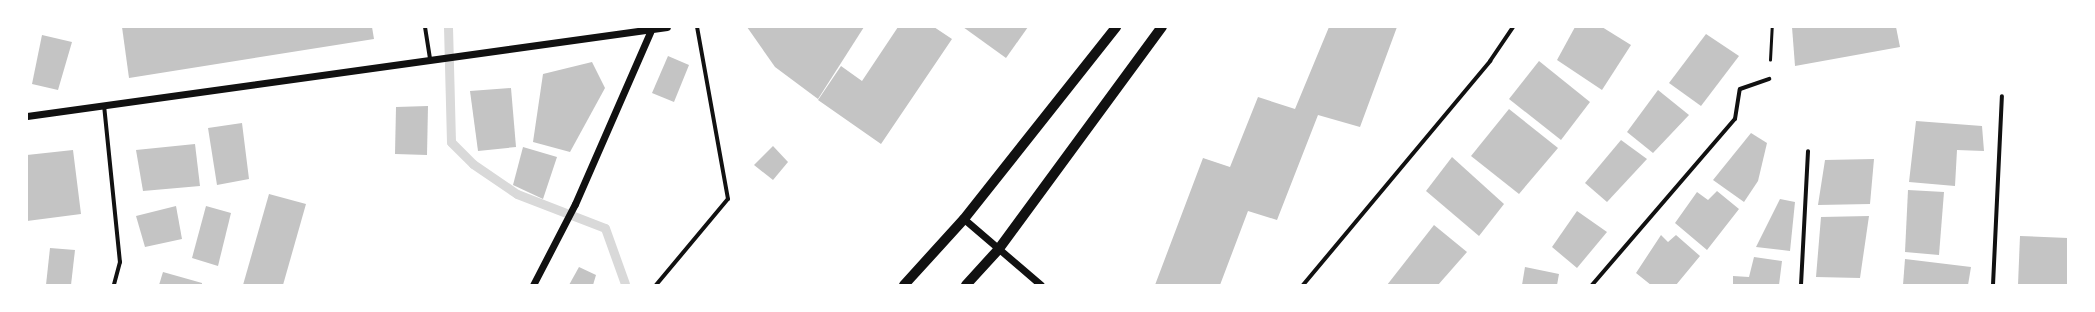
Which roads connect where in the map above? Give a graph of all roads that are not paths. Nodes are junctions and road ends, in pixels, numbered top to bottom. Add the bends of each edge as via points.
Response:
1 (425, 27) edge
2 (667, 27) edge
3 (697, 27) edge
4 (1116, 27) edge
5 (1162, 27) edge
6 (1513, 27) edge
7 (650, 32) junction
8 (430, 59) junction
9 (1769, 79) road end
10 (2002, 96) dead end
11 (104, 105) junction
12 (27, 116) edge
13 (1808, 151) dead end
14 (964, 219) junction
15 (998, 250) junction
16 (114, 285) edge
17 (533, 285) edge
18 (656, 285) edge
19 (904, 285) edge
20 (966, 285) edge
21 (1041, 285) edge
22 (1303, 285) edge
23 (1592, 285) edge
24 (1801, 285) edge
25 (1993, 285) edge

1 - 8 street
2 - 7 street
3 - 18 street via 728,199
4 - 14 main road
5 - 15 main road
6 - 22 street via 1490,61
7 - 8 street
7 - 17 street via 575,204
8 - 11 street
9 - 23 street via 1740,88 1735,119
10 - 25 street
11 - 12 street
11 - 16 street via 120,262
13 - 24 street
14 - 15 street
14 - 19 main road
15 - 20 main road
15 - 21 street

